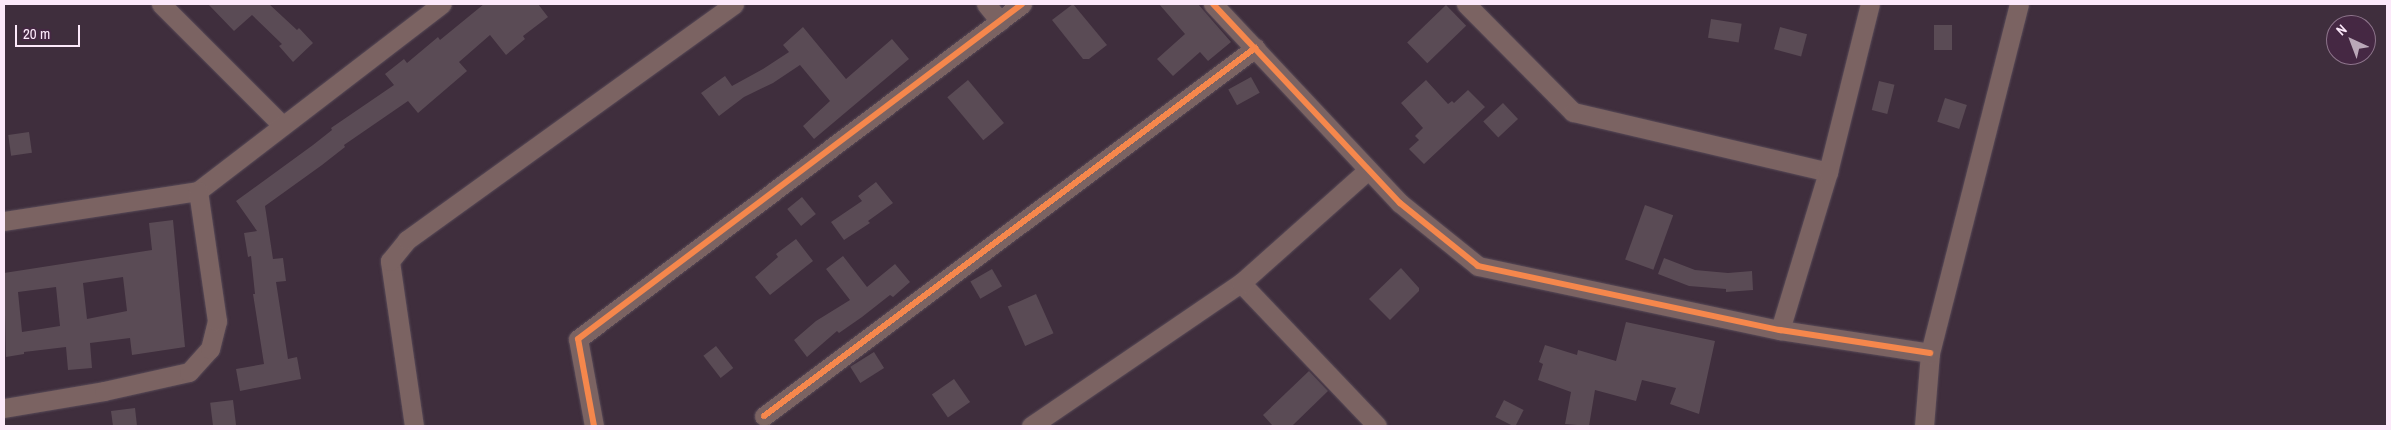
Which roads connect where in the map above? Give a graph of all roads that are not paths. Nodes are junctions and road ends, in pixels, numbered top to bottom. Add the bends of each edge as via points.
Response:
1 (161, 4) edge
2 (442, 4) edge
3 (734, 4) edge
4 (986, 4) edge
5 (1022, 4) edge
6 (1213, 4) edge
7 (1466, 4) edge
8 (1870, 4) edge
9 (2019, 4) edge
10 (1000, 21) junction
11 (1255, 48) junction
12 (282, 125) junction
13 (1368, 170) junction
14 (1828, 172) junction
15 (198, 190) junction
16 (4, 221) edge
17 (1241, 283) junction
18 (1780, 330) junction
19 (1930, 353) junction
20 (4, 408) edge
21 (764, 416) dead end
22 (414, 426) edge
23 (594, 426) edge
24 (1031, 426) edge
25 (1377, 426) edge
26 (1924, 426) edge

1 - 12 street
2 - 12 street
3 - 22 street via 407,240 390,261
4 - 10 street
5 - 10 street
6 - 11 street
7 - 14 street via 1573,112
8 - 14 street
9 - 19 street
10 - 23 street via 578,339
11 - 13 street
11 - 21 street
12 - 15 street
13 - 17 street
13 - 18 street via 1400,203 1478,266
14 - 18 street
15 - 16 street
15 - 20 street via 217,321 210,349 189,372
17 - 24 street
17 - 25 street
18 - 19 street
19 - 26 street

